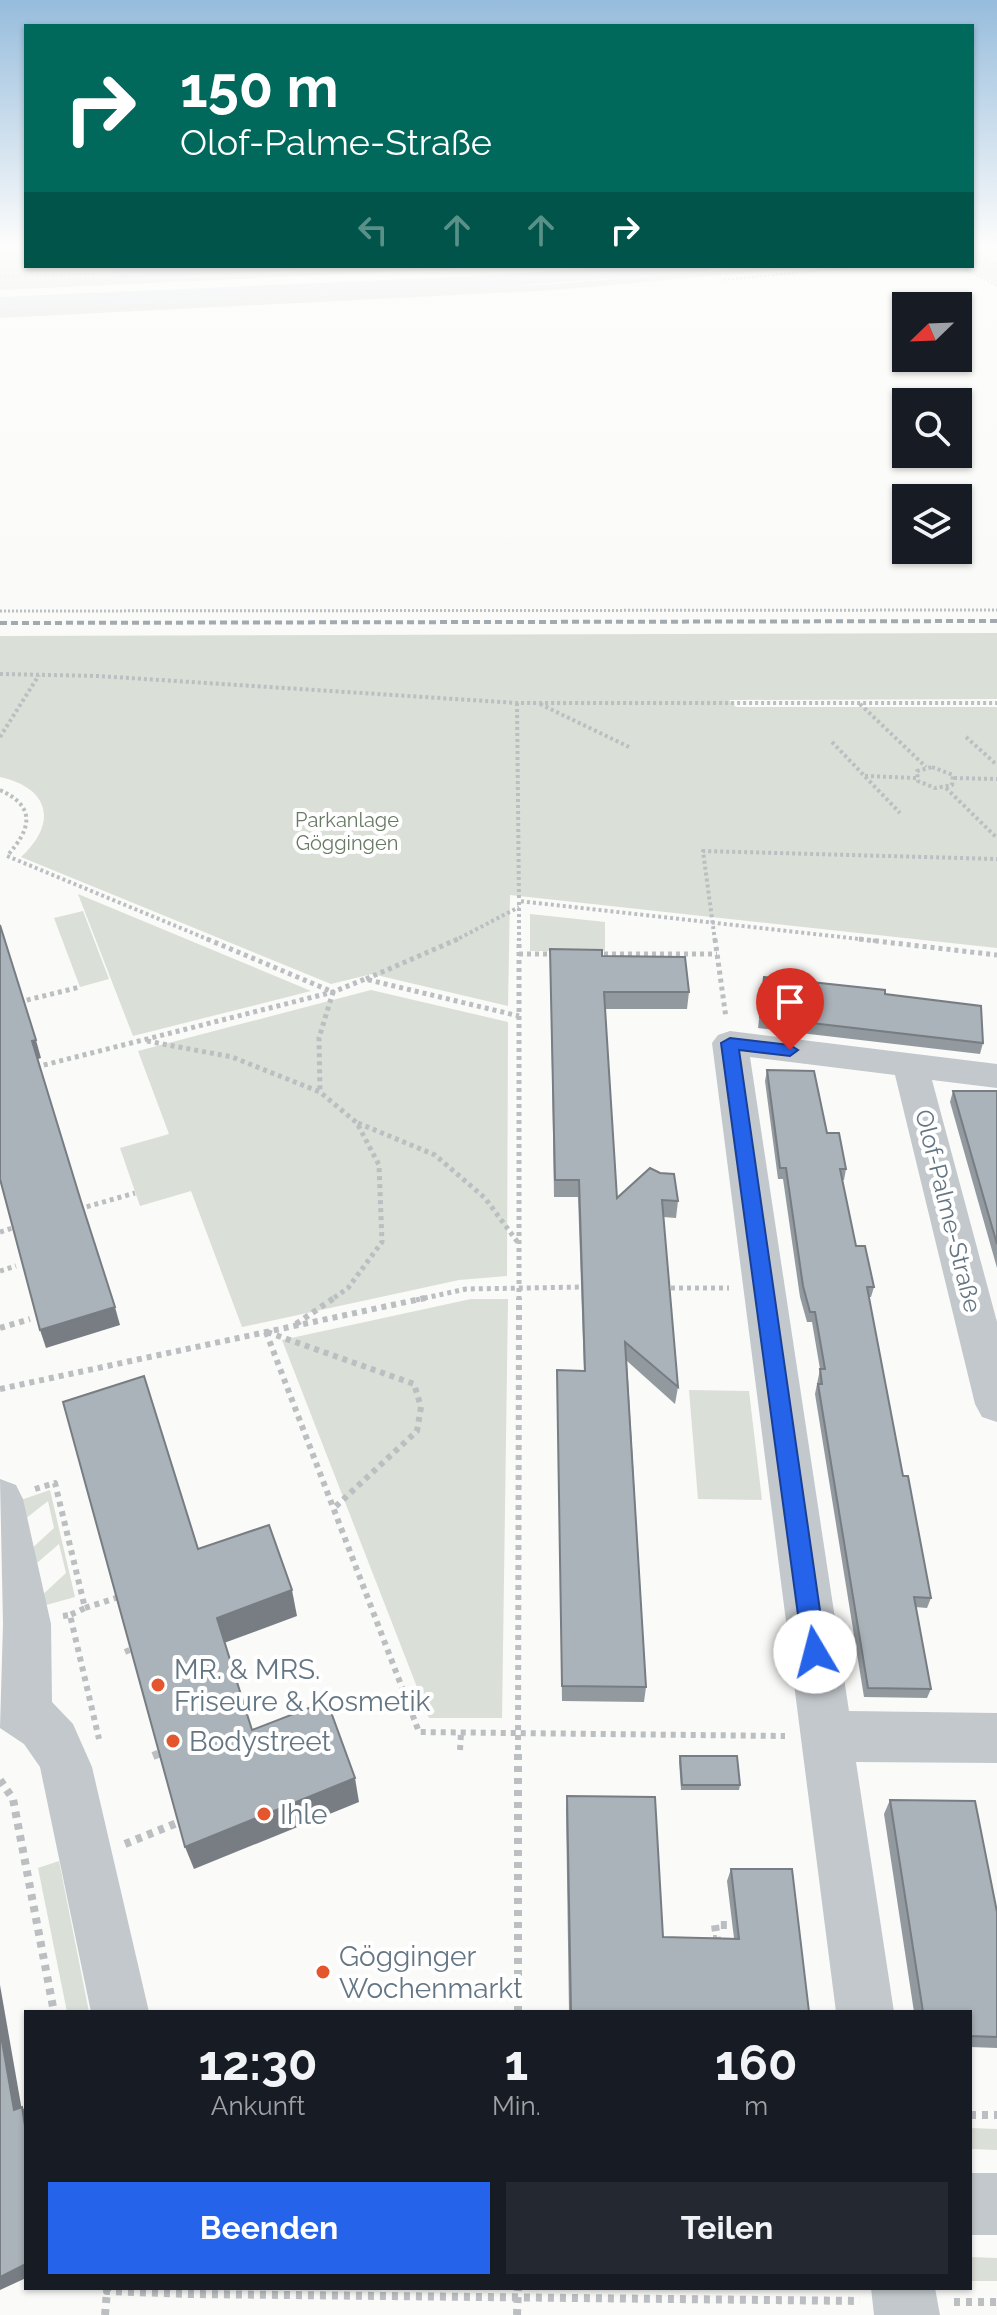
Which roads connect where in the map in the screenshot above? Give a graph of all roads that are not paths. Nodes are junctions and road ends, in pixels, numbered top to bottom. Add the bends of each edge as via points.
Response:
1 (910, 1065) junction
2 (997, 1076) edge
3 (997, 1404) edge
4 (0, 1500) edge
5 (13, 1709) edge
6 (827, 1736) junction
7 (997, 1738) edge
8 (120, 2010) edge
9 (865, 2010) edge
10 (972, 2204) edge
11 (997, 2204) edge

1 - 2 street
1 - 3 street, Olof-Palme-Straße
1 - 6 street via 730,1043
4 - 5 street via 27,1624
5 - 8 street via 53,1733 69,1778
6 - 7 street
6 - 9 street
10 - 11 street

